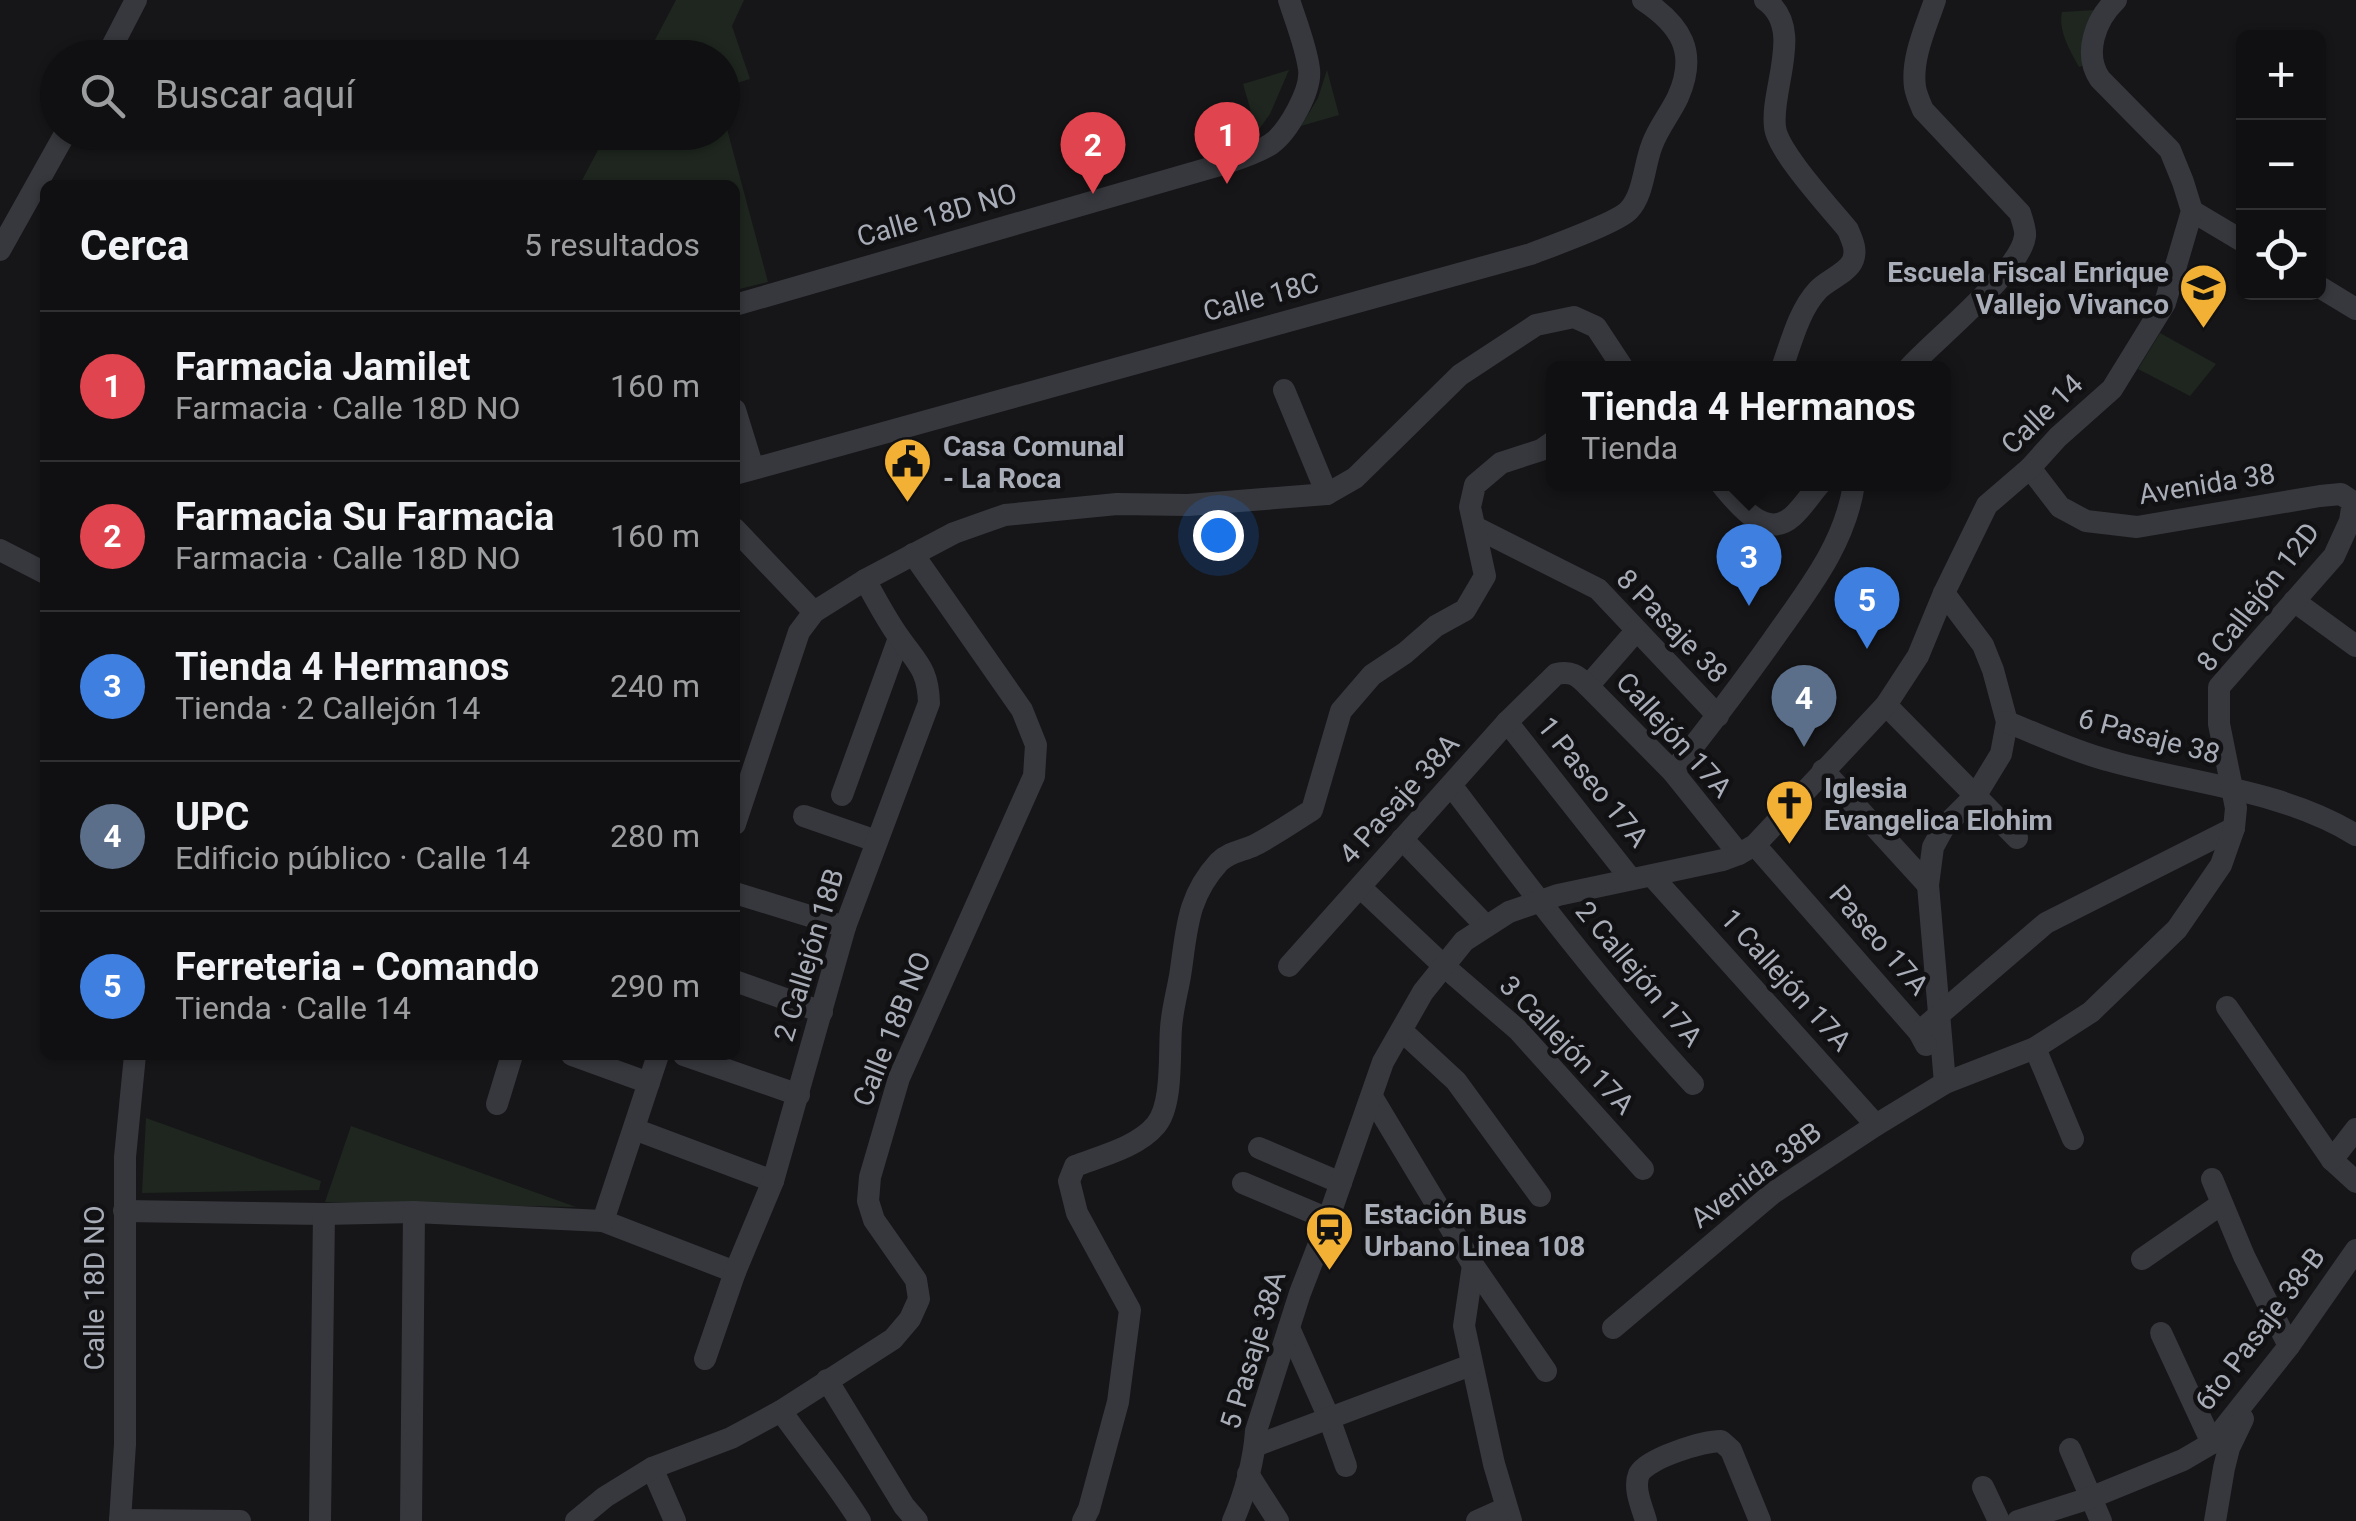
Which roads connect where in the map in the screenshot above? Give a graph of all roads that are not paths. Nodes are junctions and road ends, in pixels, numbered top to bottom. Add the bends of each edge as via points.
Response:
1 (136, 0) edge
2 (1289, 0) edge
3 (1643, 0) edge
4 (1765, 0) edge
5 (1935, 0) edge
6 (2116, 0) edge
7 (115, 40) edge
8 (56, 150) edge
9 (2192, 211) junction
10 (2236, 237) edge
11 (0, 250) edge
12 (2326, 291) edge
13 (740, 304) edge
14 (2356, 309) edge
15 (1619, 361) edge
16 (1785, 361) edge
17 (1916, 361) edge
18 (1284, 390) dead end
19 (740, 444) edge
20 (1546, 446) edge
21 (2030, 468) junction
22 (744, 471) edge
23 (1726, 491) edge
24 (1814, 491) edge
25 (1853, 491) edge
26 (1328, 494) junction
27 (2353, 502) joint
28 (1475, 527) junction
29 (740, 535) edge
30 (0, 550) edge
31 (913, 554) junction
32 (40, 571) edge
33 (865, 580) junction
34 (1944, 593) junction
35 (2294, 601) junction
36 (814, 612) junction
37 (1636, 631) junction
38 (899, 638) junction
39 (2356, 646) edge
40 (1556, 674) joint
41 (1588, 686) junction
42 (1886, 704) junction
43 (1718, 716) junction
44 (1507, 722) junction
45 (2007, 722) junction
46 (1823, 770) junction
47 (1672, 772) junction
48 (1451, 785) junction
49 (2232, 789) junction
50 (842, 795) dead end
51 (1976, 796) junction
52 (740, 809) edge
53 (804, 816) dead end
54 (2234, 828) junction
55 (2356, 835) edge
56 (2017, 838) dead end
57 (1402, 840) junction
58 (876, 841) junction
59 (1747, 850) junction
60 (1642, 877) junction
61 (1928, 885) junction
62 (1360, 887) junction
63 (740, 895) edge
64 (1540, 902) junction
65 (1486, 926) junction
66 (846, 927) junction
67 (1289, 966) dead end
68 (1445, 967) junction
69 (740, 983) edge
70 (2227, 1008) dead end
71 (822, 1012) junction
72 (1940, 1016) junction
73 (1402, 1030) junction
74 (1919, 1032) junction
75 (2035, 1048) junction
76 (135, 1060) edge
77 (511, 1060) edge
78 (586, 1060) edge
79 (656, 1060) edge
80 (698, 1060) edge
81 (649, 1083) junction
82 (1945, 1083) junction
83 (1692, 1084) dead end
84 (799, 1096) junction
85 (1372, 1097) junction
86 (498, 1104) dead end
87 (1876, 1125) junction
88 (634, 1128) junction
89 (2356, 1129) edge
90 (2073, 1139) dead end
91 (1259, 1148) dead end
92 (2332, 1160) junction
93 (1643, 1168) dead end
94 (2212, 1179) dead end
95 (773, 1181) junction
96 (2356, 1182) edge
97 (1242, 1183) dead end
98 (1341, 1183) junction
99 (1540, 1196) dead end
100 (2220, 1205) junction
101 (124, 1211) junction
102 (414, 1212) junction
103 (324, 1214) junction
104 (1328, 1218) junction
105 (603, 1221) junction
106 (2356, 1250) edge
107 (2142, 1259) dead end
108 (1473, 1265) junction
109 (735, 1272) junction
110 (1288, 1328) junction
111 (1613, 1328) dead end
112 (2161, 1333) dead end
113 (2289, 1346) junction
114 (705, 1359) dead end
115 (1471, 1365) junction
116 (1546, 1371) dead end
117 (2264, 1377) junction
118 (827, 1380) junction
119 (781, 1411) junction
120 (1329, 1418) junction
121 (2212, 1442) junction
122 (1255, 1446) junction
123 (2070, 1449) dead end
124 (1346, 1466) dead end
125 (652, 1468) junction
126 (1248, 1474) junction
127 (1983, 1487) dead end
128 (2090, 1498) junction
129 (1509, 1514) edge
130 (120, 1520) edge
131 (240, 1521) edge
132 (320, 1521) edge
133 (410, 1521) edge
134 (576, 1521) edge
135 (674, 1521) edge
136 (860, 1521) edge
137 (916, 1521) edge
138 (1082, 1521) edge
139 (1232, 1521) edge
140 (1278, 1521) edge
141 (1477, 1521) edge
142 (1646, 1521) edge
143 (1760, 1521) edge
144 (1998, 1521) edge
145 (2018, 1521) edge
146 (2101, 1521) edge
147 (2215, 1521) edge

1 - 7 street
2 - 13 street, Calle 18D NO via 1308,85 1275,142
3 - 22 street, Calle 18C via 1678,30 1686,69 1654,139 1638,196 1612,221 1530,254
4 - 16 street via 1781,18 1785,44 1774,120 1779,142 1854,244 1849,267 1815,293
5 - 17 street via 1916,65 1914,88 1922,110 2020,213 2026,235 2017,257 1983,297
6 - 9 street via 2090,47 2092,67 2170,150
8 - 11 street
9 - 10 street
9 - 21 street, Calle 14 via 2165,303 2112,390
12 - 14 street
15 - 26 street via 1596,328 1574,317 1536,326 1460,375 1355,478
18 - 26 street
19 - 22 street
20 - 28 street via 1501,463 1474,484
21 - 27 street, Avenida 38 via 2060,507 2086,521 2137,527 2320,496 2341,494
21 - 34 street, Calle 14 via 1988,505
23 - 24 street via 1764,525 1793,516
25 - 43 street via 1822,570
26 - 31 street via 1005,514
27 - 35 street, 8 Callejón 12D via 2334,556
28 - 37 street, 8 Pasaje 38 via 1598,590
28 - 138 street via 1484,576 1465,610 1366,681 1342,711 1312,810 1220,861 1191,907 1160,1121 1147,1136 1075,1166 1069,1181 1077,1213 1130,1310 1118,1402
29 - 36 street
30 - 32 street
31 - 33 street
31 - 118 street, Calle 18B NO via 1022,710 1036,745 1034,776 899,1078 870,1178 874,1220 916,1280 919,1299 893,1338
33 - 36 street
33 - 38 street, 2 Callejón 18B
34 - 42 street, Calle 14 via 1918,656
34 - 45 street via 1983,645
35 - 39 street
35 - 49 street, 8 Callejón 12D via 2218,687
36 - 52 street via 799,632
37 - 41 street
37 - 43 street, 8 Pasaje 38
38 - 50 street
38 - 58 street, 2 Callejón 18B via 929,682 929,703
40 - 41 street, Callejón 17A via 1576,674
40 - 44 street, 4 Pasaje 38A
41 - 47 street, Callejón 17A
42 - 46 street, Calle 14
42 - 51 street
43 - 47 street
44 - 48 street, 4 Pasaje 38A
44 - 60 street, 1 Paseo 17A
45 - 49 street, 6 Pasaje 38 via 2105,760
45 - 51 street via 2002,754
46 - 59 street, Calle 14
46 - 61 street
47 - 59 street, Callejón 17A
48 - 57 street, 4 Pasaje 38A
48 - 64 street, 2 Callejón 17A
49 - 54 street, 8 Callejón 12D
49 - 55 street, 6 Pasaje 38 via 2278,800
51 - 56 street
51 - 61 street via 1933,847
53 - 58 street
54 - 72 street via 2046,923
54 - 75 street, Avenida 38B via 2221,865 2177,928 2091,1012
57 - 62 street, 4 Pasaje 38A
57 - 65 street
58 - 66 street, 2 Callejón 18B
59 - 60 street, 5 Pasaje 38A
59 - 74 street, Paseo 17A
60 - 64 street, 5 Pasaje 38A
60 - 87 street, 1 Callejón 17A
61 - 72 street
62 - 67 street, 4 Pasaje 38A
62 - 68 street, 3 Callejón 17A
63 - 66 street
64 - 65 street, 5 Pasaje 38A
64 - 83 street, 2 Callejón 17A
65 - 68 street, 5 Pasaje 38A
66 - 71 street, 2 Callejón 18B
68 - 73 street, 5 Pasaje 38A
68 - 93 street, 3 Callejón 17A via 1518,1030
69 - 71 street
70 - 92 street
71 - 84 street, 2 Callejón 18B
72 - 74 street
72 - 82 street
73 - 85 street, 5 Pasaje 38A
73 - 99 street via 1456,1081
74 - 82 street, Paseo 17A
75 - 82 street, Avenida 38B
75 - 90 street
76 - 101 street, Calle 18D NO
77 - 86 street
78 - 81 street
79 - 81 street
80 - 84 street
81 - 88 street
82 - 87 street, Avenida 38B
84 - 95 street, 2 Callejón 18B
85 - 98 street, 5 Pasaje 38A
85 - 108 street
87 - 111 street, Avenida 38B via 1774,1193
88 - 95 street
88 - 105 street
89 - 92 street
91 - 98 street
92 - 96 street
94 - 100 street
95 - 109 street, 2 Callejón 18B
97 - 104 street
98 - 104 street, 5 Pasaje 38A
100 - 107 street
100 - 113 street
101 - 103 street
101 - 130 street, Calle 18D NO
102 - 103 street
102 - 105 street
102 - 133 street
103 - 132 street
104 - 110 street, 5 Pasaje 38A
105 - 109 street
106 - 113 street, 6to Pasaje 38-B
108 - 115 street via 1464,1326
108 - 116 street
109 - 114 street, 2 Callejón 18B
110 - 120 street
110 - 122 street, 5 Pasaje 38A
112 - 121 street
113 - 117 street, 6to Pasaje 38-B
115 - 120 street
115 - 129 street
117 - 121 street, 6to Pasaje 38-B
117 - 147 street via 2229,1448
118 - 119 street, Calle 18B NO
118 - 137 street
119 - 125 street, Calle 18B NO
119 - 136 street
120 - 122 street
120 - 124 street
121 - 128 street
122 - 126 street, 5 Pasaje 38A
123 - 128 street
125 - 134 street, Calle 18B NO
125 - 135 street
126 - 139 street, 5 Pasaje 38A
126 - 140 street
127 - 144 street
128 - 145 street
128 - 146 street
129 - 141 street
130 - 131 street
142 - 143 street via 1639,1474 1650,1463 1721,1441 1731,1450

